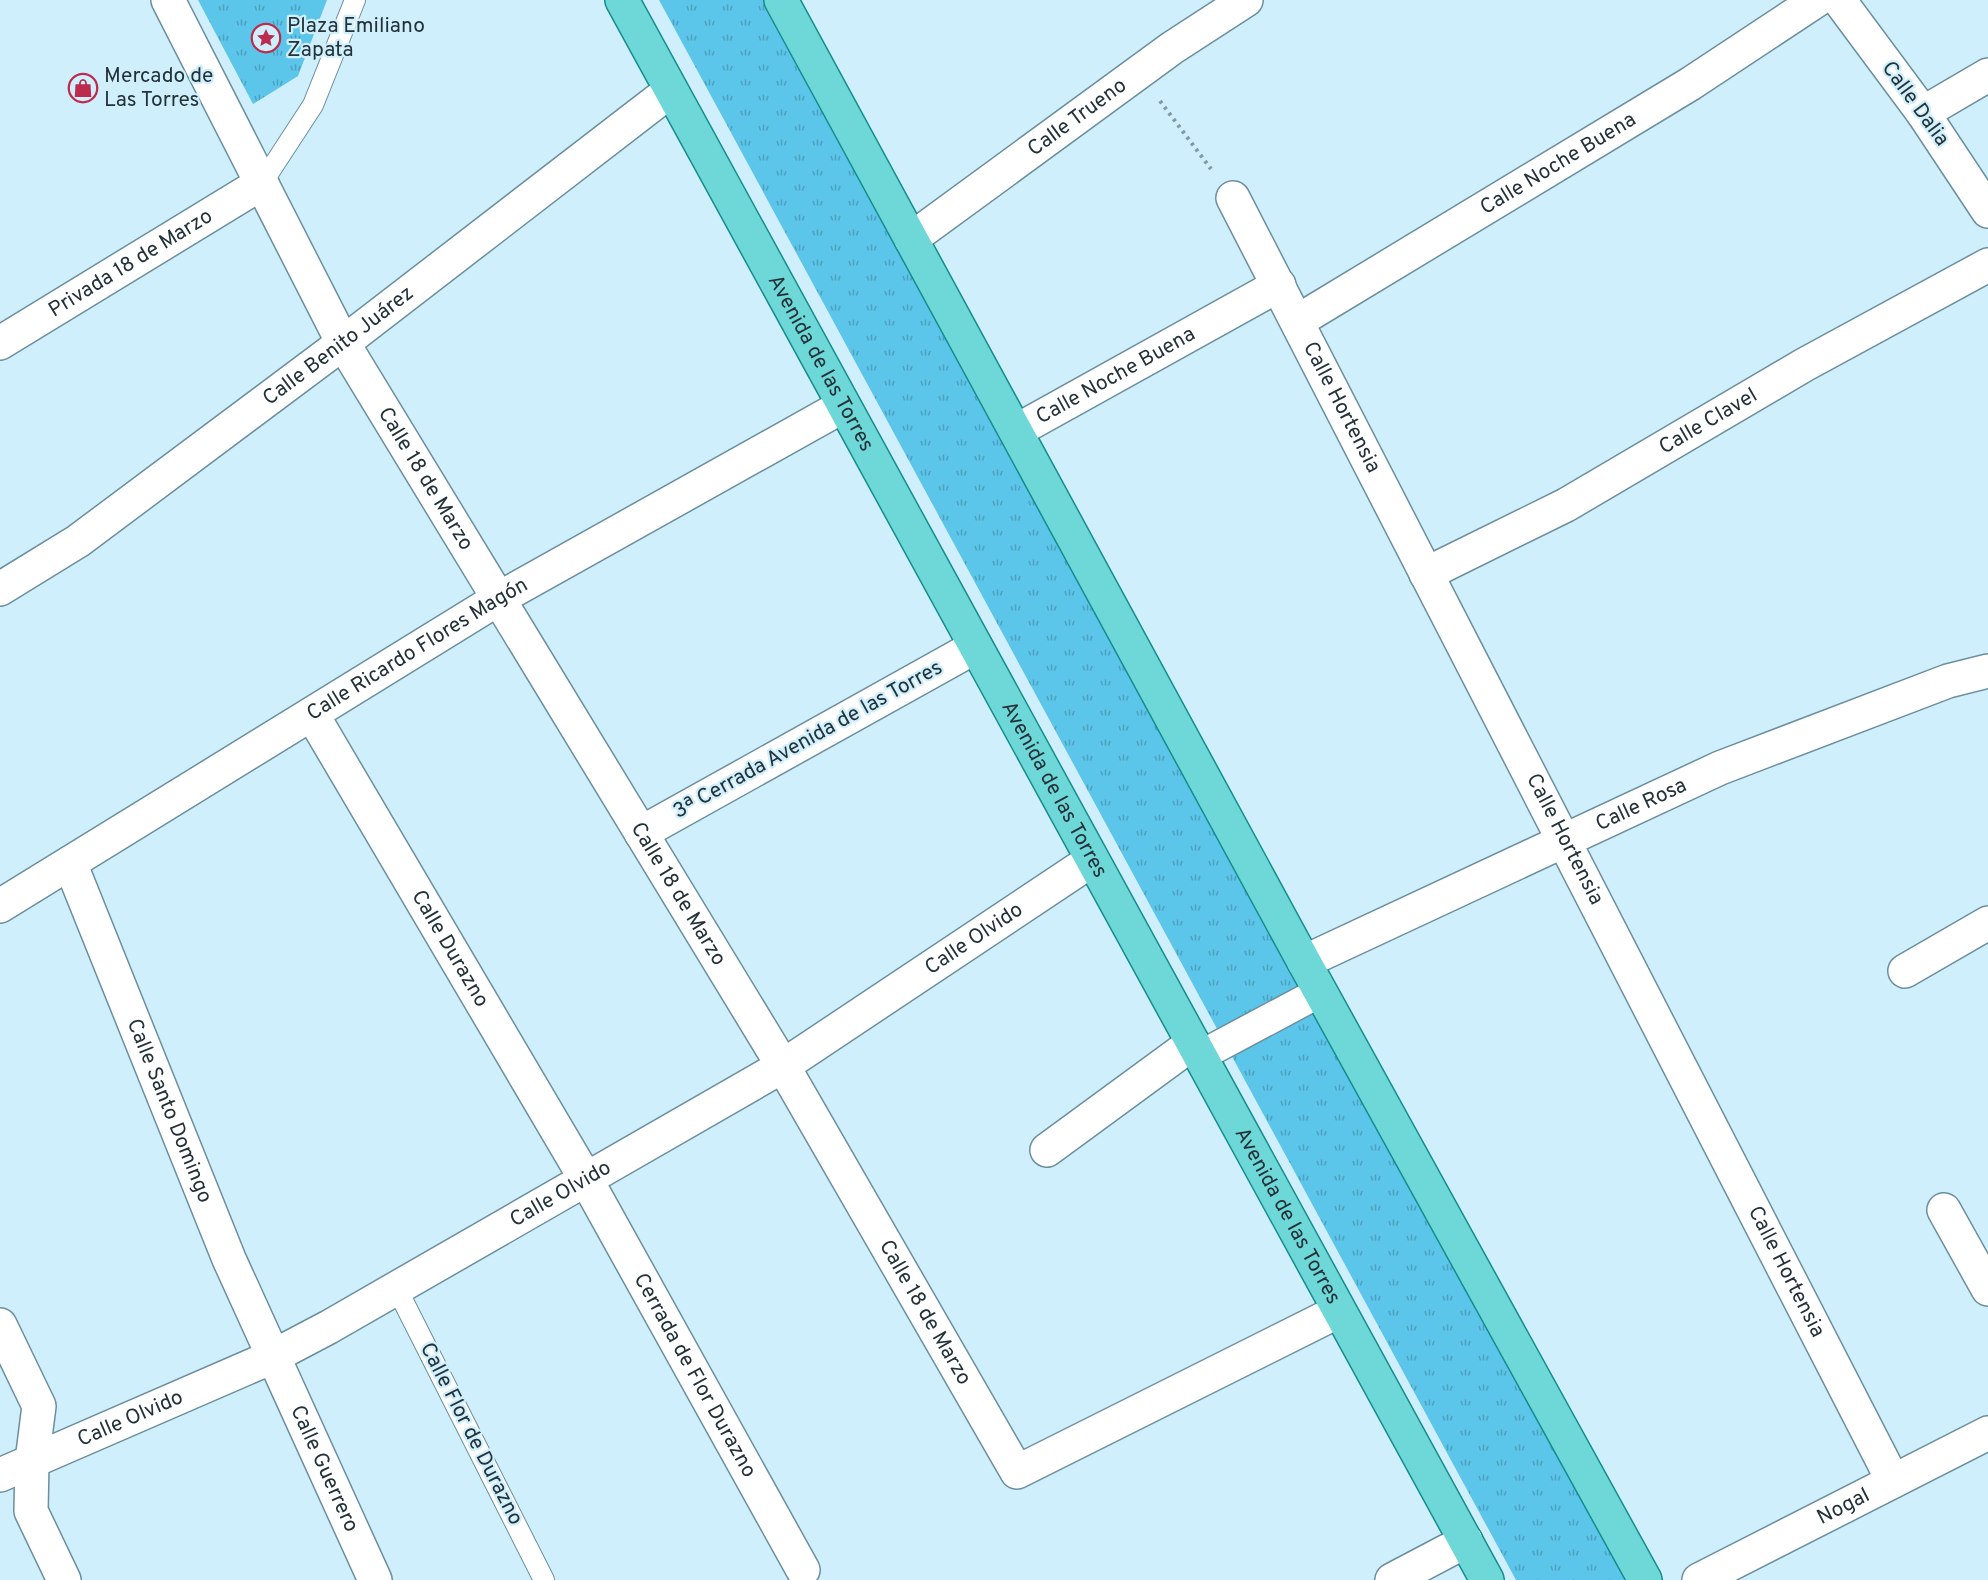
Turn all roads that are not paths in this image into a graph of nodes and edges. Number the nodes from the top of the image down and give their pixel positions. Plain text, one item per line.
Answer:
1 (168, 0) edge
2 (355, 0) edge
3 (622, 0) edge
4 (781, 0) edge
5 (1246, 0) edge
6 (1817, 0) edge
7 (1839, 0) edge
8 (1988, 75) edge
9 (670, 91) junction
10 (1923, 113) junction
11 (262, 183) junction
12 (1233, 198) road end
13 (1988, 211) edge
14 (911, 239) junction
15 (1988, 265) edge
16 (1279, 285) junction
17 (1298, 321) junction
18 (0, 343) edge
19 (343, 343) junction
20 (843, 406) junction
21 (1016, 431) junction
22 (1426, 574) junction
23 (0, 589) edge
24 (498, 599) junction
25 (975, 647) junction
26 (1988, 671) edge
27 (313, 716) junction
28 (641, 833) junction
29 (1567, 839) junction
30 (1092, 860) junction
31 (70, 863) junction
32 (0, 906) edge
33 (1988, 923) edge
34 (1304, 962) junction
35 (1905, 971) dead end
36 (1320, 992) junction
37 (1196, 1050) junction
38 (783, 1066) junction
39 (1047, 1150) dead end
40 (587, 1181) junction
41 (1944, 1210) dead end
42 (397, 1289) junction
43 (1988, 1290) edge
44 (1339, 1311) junction
45 (0, 1325) edge
46 (272, 1357) junction
47 (1988, 1433) edge
48 (32, 1461) junction
49 (0, 1475) edge
50 (1893, 1480) junction
51 (1466, 1540) junction
52 (803, 1570) dead end
53 (64, 1580) edge
54 (375, 1580) edge
55 (544, 1580) edge
56 (1392, 1580) edge
57 (1487, 1580) edge
58 (1644, 1580) edge
59 (1699, 1580) edge

1 - 11 street, Calle 18 de Marzo
2 - 11 lane
3 - 9 main road, Avenida de las Torres
4 - 14 main road
5 - 14 street, Calle Trueno
6 - 17 street, Calle Noche Buena
7 - 10 street, Calle Dalia
8 - 10 street
9 - 19 street, Calle Benito Juárez
9 - 20 main road, Avenida de las Torres
10 - 13 street, Calle Dalia
11 - 18 street, Privada 18 de Marzo
11 - 19 street, Calle 18 de Marzo
12 - 16 street, Calle Hortensia
14 - 21 main road
15 - 22 street, Calle Clavel
16 - 17 street, Calle Hortensia
16 - 21 street, Calle Noche Buena
17 - 22 street, Calle Hortensia
19 - 23 street, Calle Benito Juárez
19 - 24 street, Calle 18 de Marzo
20 - 24 street, Calle Ricardo Flores Magón
20 - 25 main road, Avenida de las Torres
21 - 34 main road
22 - 29 street, Calle Hortensia
24 - 27 street, Calle Ricardo Flores Magón
24 - 28 street, Calle 18 de Marzo
25 - 28 street, 3ª Cerrada Avenida de las Torres
25 - 30 main road, Avenida de las Torres
26 - 29 street, Calle Rosa
27 - 31 street, Calle Ricardo Flores Magón
27 - 40 street, Calle Durazno
28 - 38 street, Calle 18 de Marzo
29 - 34 street, Calle Rosa
29 - 50 street, Calle Hortensia
30 - 37 main road, Avenida de las Torres
30 - 38 street, Calle Olvido
31 - 32 street, Calle Ricardo Flores Magón
31 - 46 street, Calle Santo Domingo
33 - 35 street
34 - 36 main road
36 - 37 street
36 - 58 main road
37 - 39 street
37 - 44 main road, Avenida de las Torres
38 - 40 street, Calle Olvido
38 - 44 street, Calle 18 de Marzo
40 - 42 street, Calle Olvido
40 - 52 street, Cerrada de Flor Durazno
41 - 43 street
42 - 46 street, Calle Olvido
42 - 55 lane, Calle Flor de Durazno
44 - 51 main road, Avenida de las Torres
45 - 48 street
46 - 48 street, Calle Olvido
46 - 54 street, Calle Guerrero
47 - 50 street, Nogal
48 - 49 street, Calle Olvido
48 - 53 street
50 - 59 street, Nogal
51 - 56 street
51 - 57 main road, Avenida de las Torres

